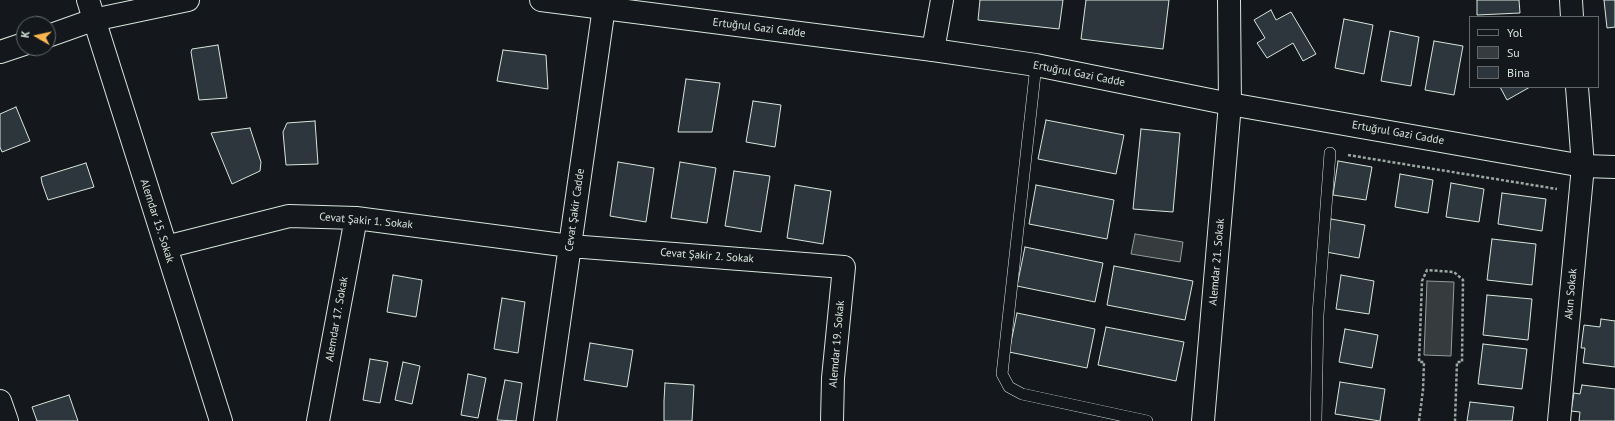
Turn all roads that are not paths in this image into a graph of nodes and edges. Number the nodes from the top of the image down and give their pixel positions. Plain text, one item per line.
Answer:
1 (188, 0) edge
2 (541, 0) edge
3 (942, 0) edge
4 (1230, 0) edge
5 (1571, 0) edge
6 (604, 4) edge
7 (91, 10) edge
8 (1572, 16) edge
9 (56, 31) edge
10 (16, 47) edge
11 (933, 50) junction
12 (0, 52) edge
13 (1036, 66) junction
14 (1577, 88) edge
15 (1230, 104) junction
16 (1330, 152) road end
17 (1583, 166) junction
18 (1615, 167) edge
19 (356, 218) junction
20 (570, 246) junction
21 (166, 247) junction
22 (844, 267) joint
23 (0, 401) edge
24 (7, 421) edge
25 (222, 421) edge
26 (318, 421) edge
27 (545, 421) edge
28 (832, 421) edge
29 (1147, 421) edge
30 (1204, 421) edge
31 (1316, 421) edge
32 (1559, 421) edge

1 - 7 street
2 - 6 street, Ertuğrul Gazi Cadde
3 - 11 street
4 - 15 street, Alemdar 21. Sokak
5 - 8 street
6 - 11 street, Ertuğrul Gazi Cadde
6 - 20 street, Cevat Şakir Cadde
7 - 9 street
7 - 21 street, Alemdar 15. Sokak
10 - 12 street
11 - 13 street, Ertuğrul Gazi Cadde
13 - 15 street, Ertuğrul Gazi Cadde
13 - 29 lane
14 - 17 street, Akın Sokak
15 - 17 street, Ertuğrul Gazi Cadde
15 - 30 street, Alemdar 21. Sokak
16 - 31 lane
17 - 18 street, Ertuğrul Gazi Cadde
17 - 32 street, Akın Sokak
19 - 20 street, Cevat Şakir 1. Sokak
19 - 21 street, Cevat Şakir 1. Sokak
19 - 26 street, Alemdar 17. Sokak
20 - 22 street, Cevat Şakir 2. Sokak
20 - 27 street, Cevat Şakir Cadde
21 - 25 street, Alemdar 15. Sokak
22 - 28 street, Alemdar 19. Sokak
23 - 24 street

